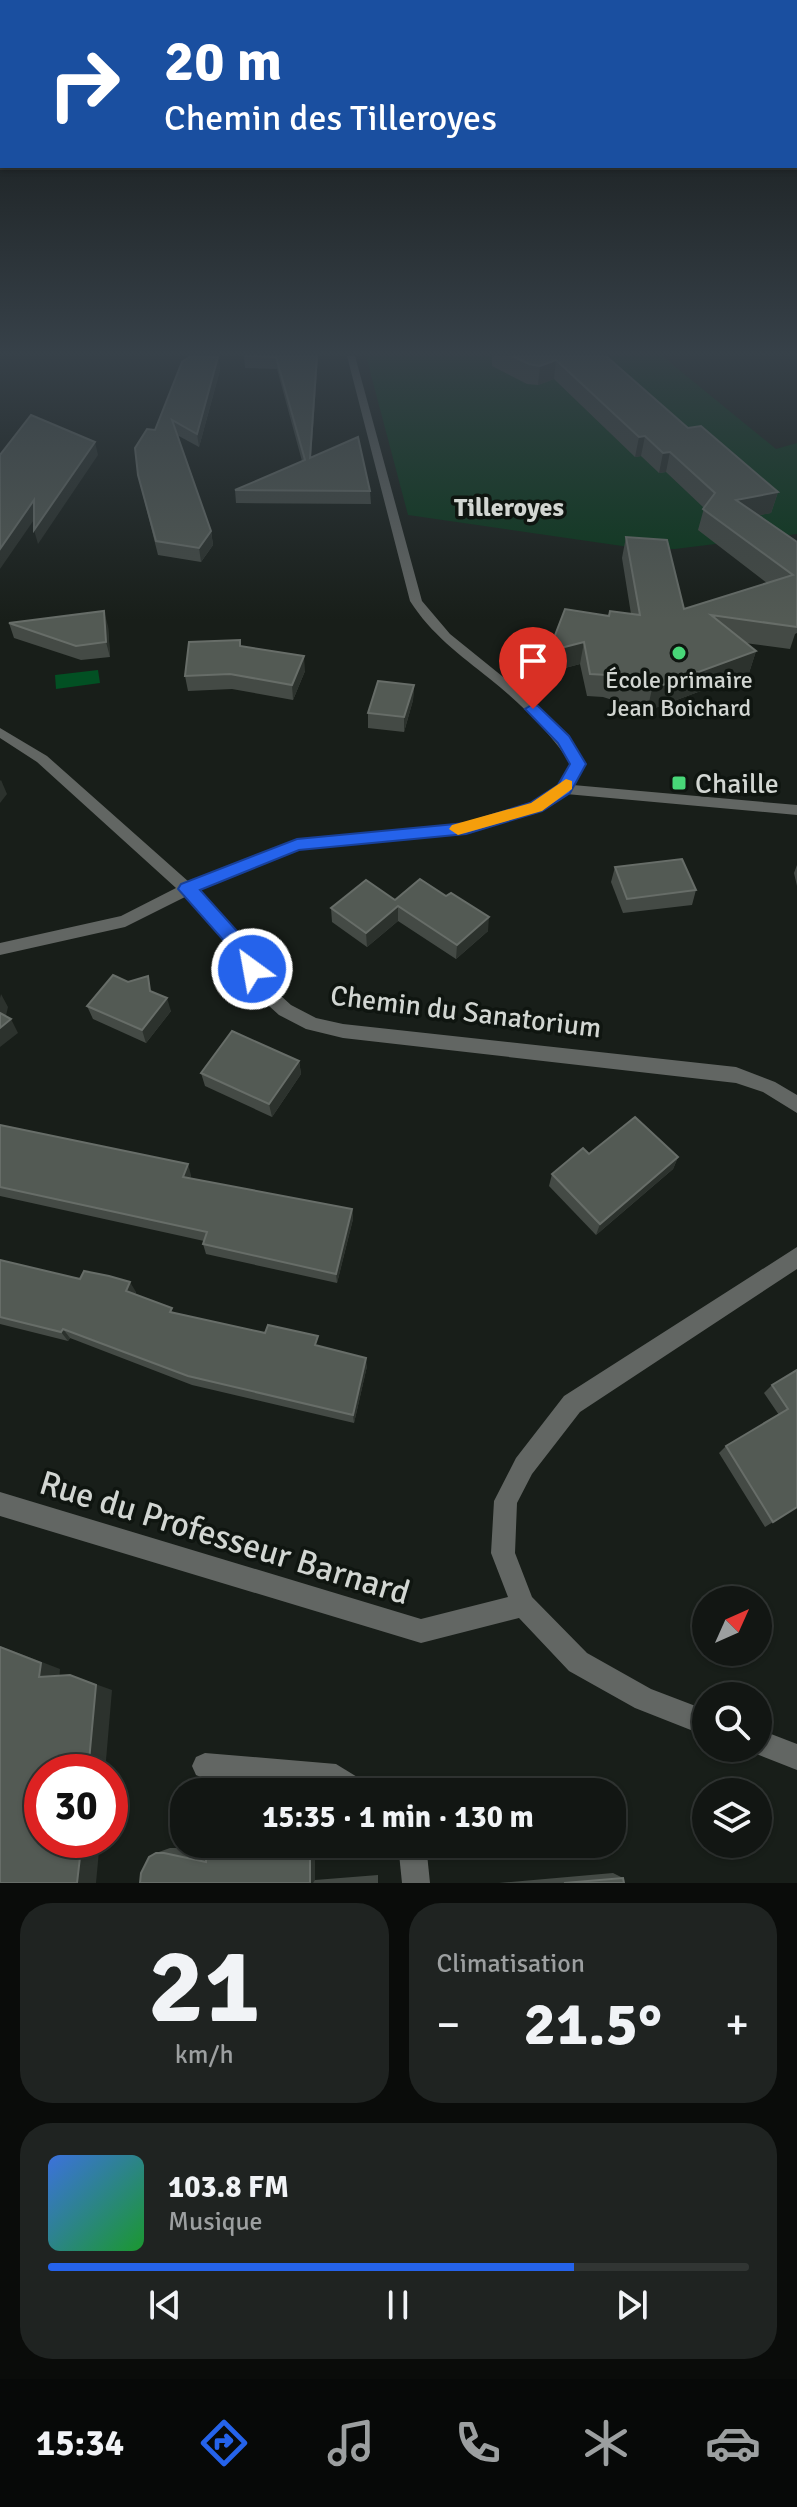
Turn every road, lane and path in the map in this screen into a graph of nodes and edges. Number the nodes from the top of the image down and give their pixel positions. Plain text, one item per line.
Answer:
1 (374, 444) edge
2 (0, 732) edge
3 (564, 789) junction
4 (797, 810) edge
5 (187, 889) junction
6 (0, 949) edge
7 (797, 1105) edge
8 (797, 1257) edge
9 (0, 1504) edge
10 (523, 1605) junction
11 (692, 1718) edge
12 (772, 1747) edge
13 (797, 1757) edge
14 (205, 1766) dead end
15 (337, 1778) edge
16 (413, 1858) edge
17 (416, 1883) edge

1 - 3 street
2 - 5 street, Chemin du Sanatorium
3 - 4 street
3 - 5 street
5 - 6 street
5 - 7 street, Chemin du Sanatorium
8 - 10 street
9 - 10 street, Rue du Professeur Barnard
10 - 11 street
12 - 13 street
14 - 15 street
16 - 17 street

